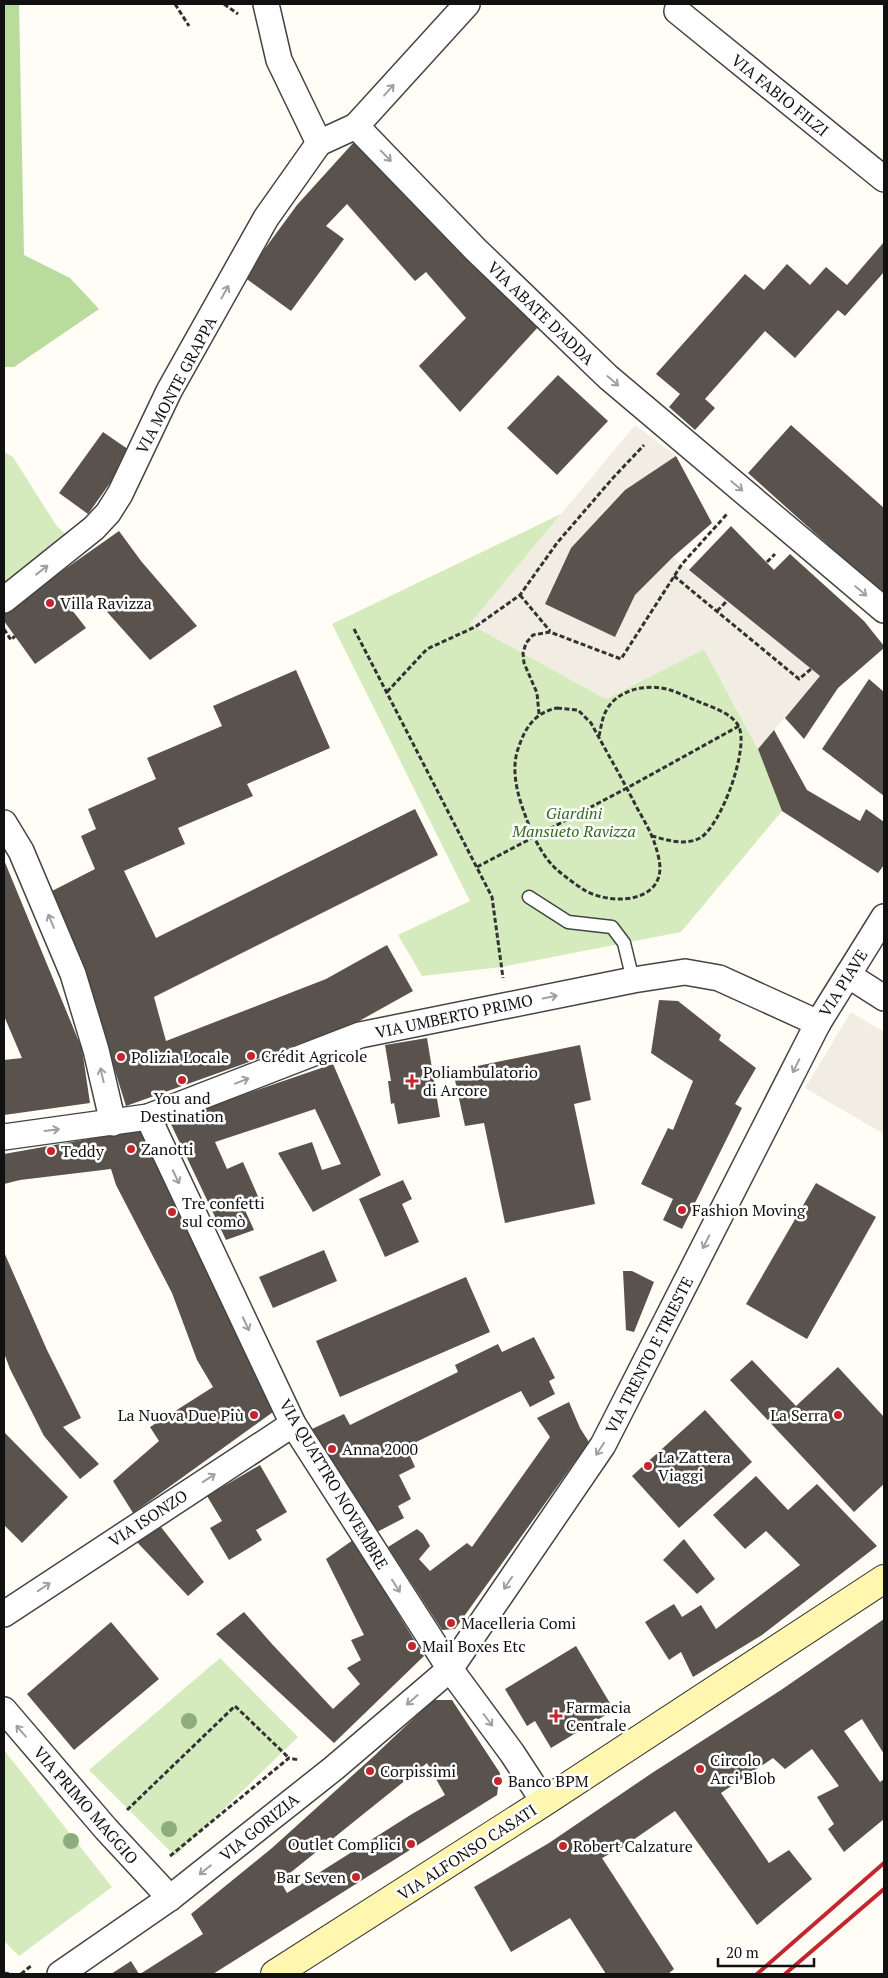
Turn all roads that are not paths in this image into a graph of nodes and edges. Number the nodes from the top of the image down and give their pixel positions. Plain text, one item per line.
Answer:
1 (266, 4) edge
2 (467, 4) edge
3 (677, 11) dead end
4 (356, 126) junction
5 (319, 143) junction
6 (884, 179) edge
7 (4, 600) edge
8 (884, 610) edge
9 (4, 823) edge
10 (529, 897) dead end
11 (884, 917) edge
12 (848, 975) junction
13 (633, 980) junction
14 (884, 998) edge
15 (818, 1023) junction
16 (148, 1117) junction
17 (112, 1123) junction
18 (4, 1137) edge
19 (293, 1424) junction
20 (884, 1579) edge
21 (4, 1614) edge
22 (450, 1669) junction
23 (4, 1710) edge
24 (544, 1802) junction
25 (170, 1898) junction
26 (60, 1974) edge
27 (275, 1974) edge

1 - 5 street
4 -> 2 street
3 - 6 street, VIA FABIO FILZI
4 - 5 street
4 -> 8 street, VIA ABATE D'ADDA
7 -> 5 street, VIA MONTE GRAPPA
17 -> 9 street
10 - 13 lane
11 - 12 street, VIA PIAVE
12 - 14 street
12 - 15 street, VIA PIAVE
13 - 15 street, VIA UMBERTO PRIMO
16 -> 13 street, VIA UMBERTO PRIMO
15 -> 22 street, VIA TRENTO E TRIESTE
16 - 17 street, VIA UMBERTO PRIMO
16 -> 19 street, VIA QUATTRO NOVEMBRE
18 -> 17 street, VIA UMBERTO PRIMO
21 -> 19 street, VIA ISONZO
19 -> 22 street, VIA QUATTRO NOVEMBRE
20 - 24 main road, VIA ALFONSO CASATI
22 -> 24 street, VIA QUATTRO NOVEMBRE
22 -> 25 street, VIA GORIZIA
25 -> 23 street, VIA PRIMO MAGGIO
24 - 27 main road, VIA ALFONSO CASATI
25 - 26 street, VIA GORIZIA

